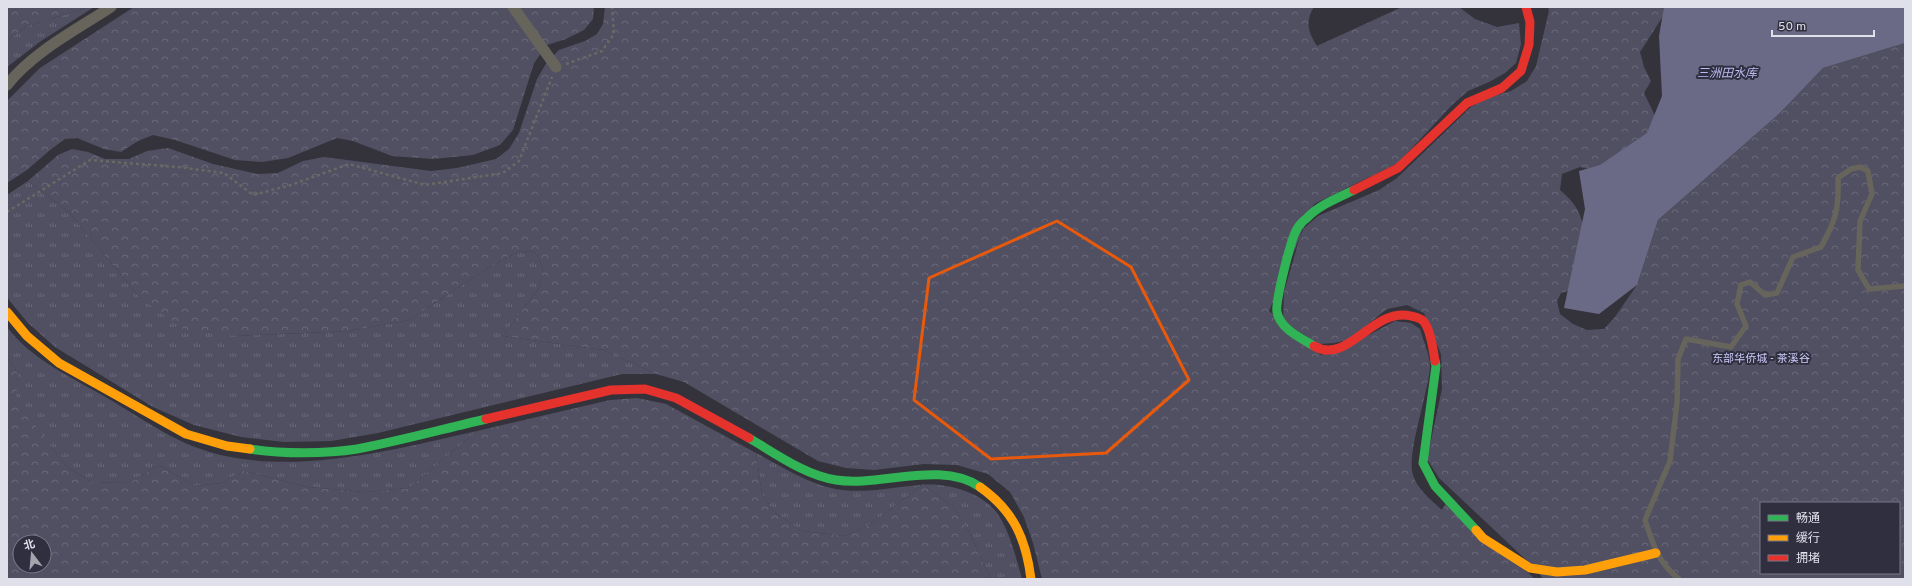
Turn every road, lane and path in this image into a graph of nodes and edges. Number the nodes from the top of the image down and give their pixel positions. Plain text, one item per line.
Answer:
1 (111, 7) edge
2 (513, 7) edge
3 (612, 7) edge
4 (1526, 7) edge
5 (556, 67) junction
6 (7, 85) edge
7 (7, 212) edge
8 (1905, 286) edge
9 (7, 312) edge
10 (1656, 553) junction
11 (1031, 579) edge
12 (1679, 579) edge

1 - 6 street
2 - 5 street
3 - 5 path
4 - 10 street
5 - 7 path
8 - 10 lane
9 - 11 street
10 - 12 lane

